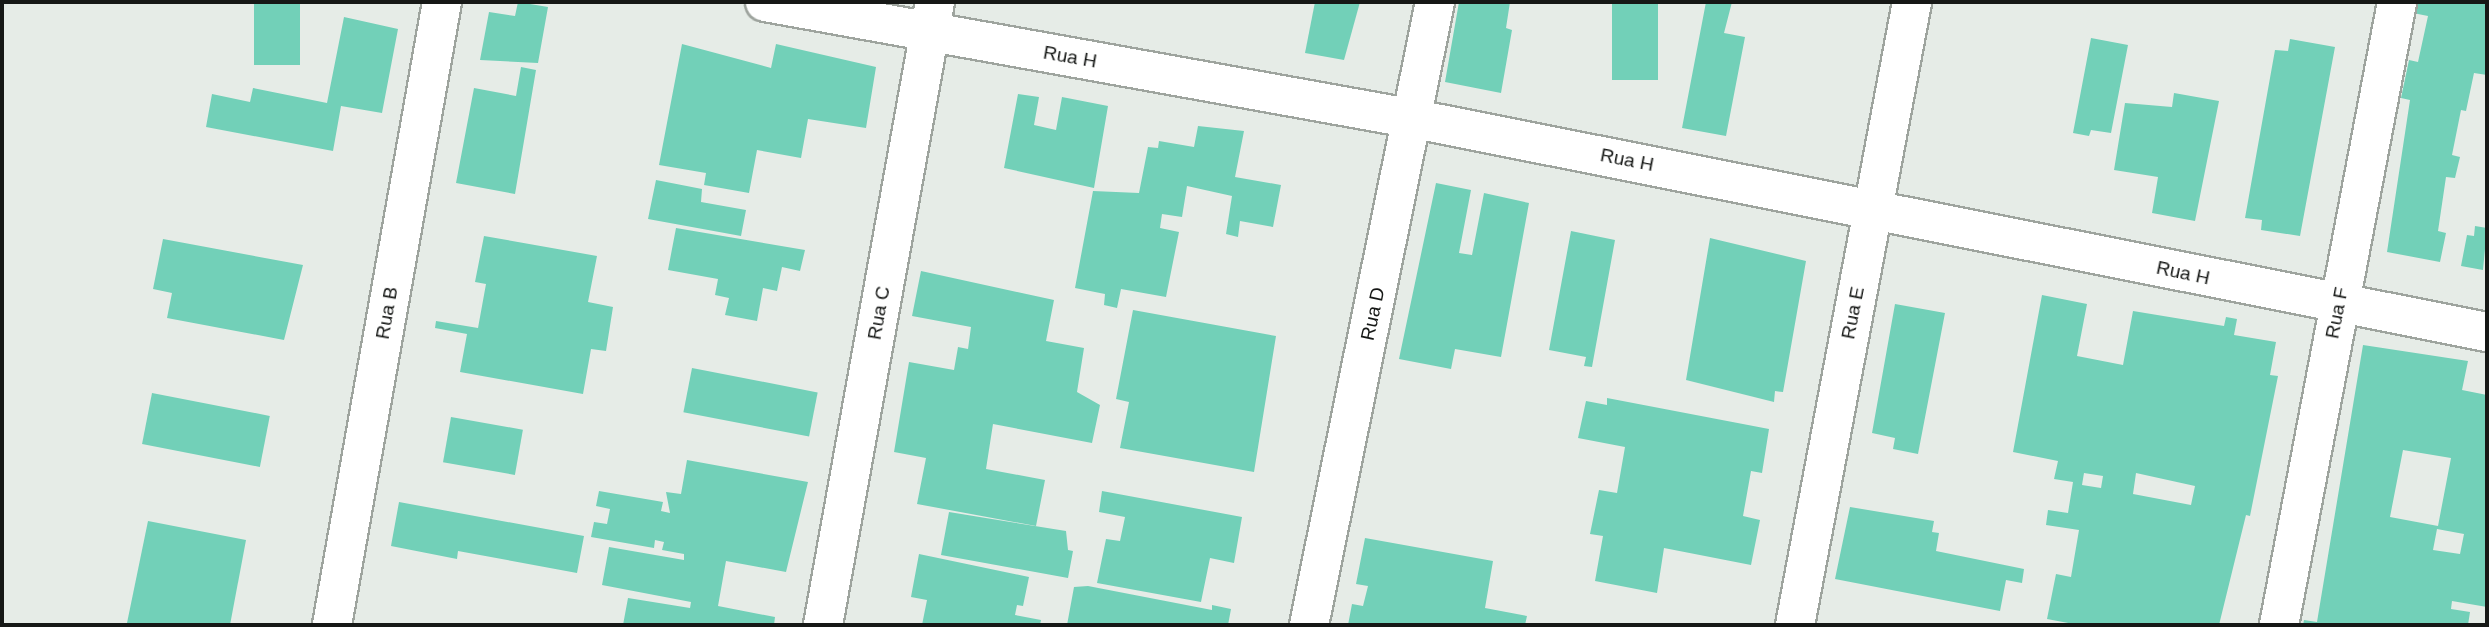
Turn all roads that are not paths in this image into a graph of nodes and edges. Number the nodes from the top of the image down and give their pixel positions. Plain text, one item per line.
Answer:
1 (442, 2) edge
2 (765, 2) edge
3 (1435, 2) edge
4 (1912, 2) edge
5 (2397, 2) edge
6 (932, 16) edge
7 (1414, 119) junction
8 (1873, 207) junction
9 (2339, 306) junction
10 (2487, 332) edge
11 (332, 625) edge
12 (823, 625) edge
13 (1309, 625) edge
14 (1795, 625) edge
15 (2280, 625) edge

1 - 11 street, Rua B
2 - 6 street, Rua H
3 - 7 street, Rua D
4 - 8 street, Rua E
5 - 9 street, Rua F
6 - 7 street, Rua H
6 - 12 street, Rua C
7 - 8 street, Rua H
7 - 13 street, Rua D
8 - 9 street, Rua H
8 - 14 street, Rua E
9 - 10 street, Rua H
9 - 15 street, Rua F

